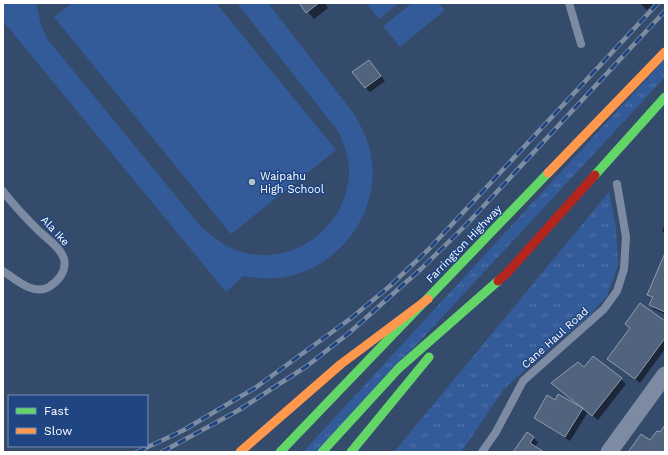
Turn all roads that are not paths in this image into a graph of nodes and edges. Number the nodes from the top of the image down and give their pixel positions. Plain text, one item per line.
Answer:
1 (569, 3) edge
2 (580, 44) dead end
3 (665, 52) edge
4 (665, 97) edge
5 (617, 184) dead end
6 (3, 191) edge
7 (3, 271) edge
8 (507, 273) junction
9 (428, 299) junction
10 (445, 339) dead end
11 (435, 350) dead end
12 (665, 375) edge
13 (240, 452) edge
14 (280, 452) edge
15 (322, 452) edge
16 (351, 452) edge
17 (482, 452) edge
18 (609, 452) edge

1 - 2 lane
3 - 9 main road, Farrington Highway
4 - 8 main road
5 - 17 lane, Cane Haul Road
6 - 7 lane, Ala Ike
8 - 10 main road
8 - 15 main road
9 - 13 main road
9 - 14 main road, Farrington Highway
11 - 16 main road
12 - 18 street

